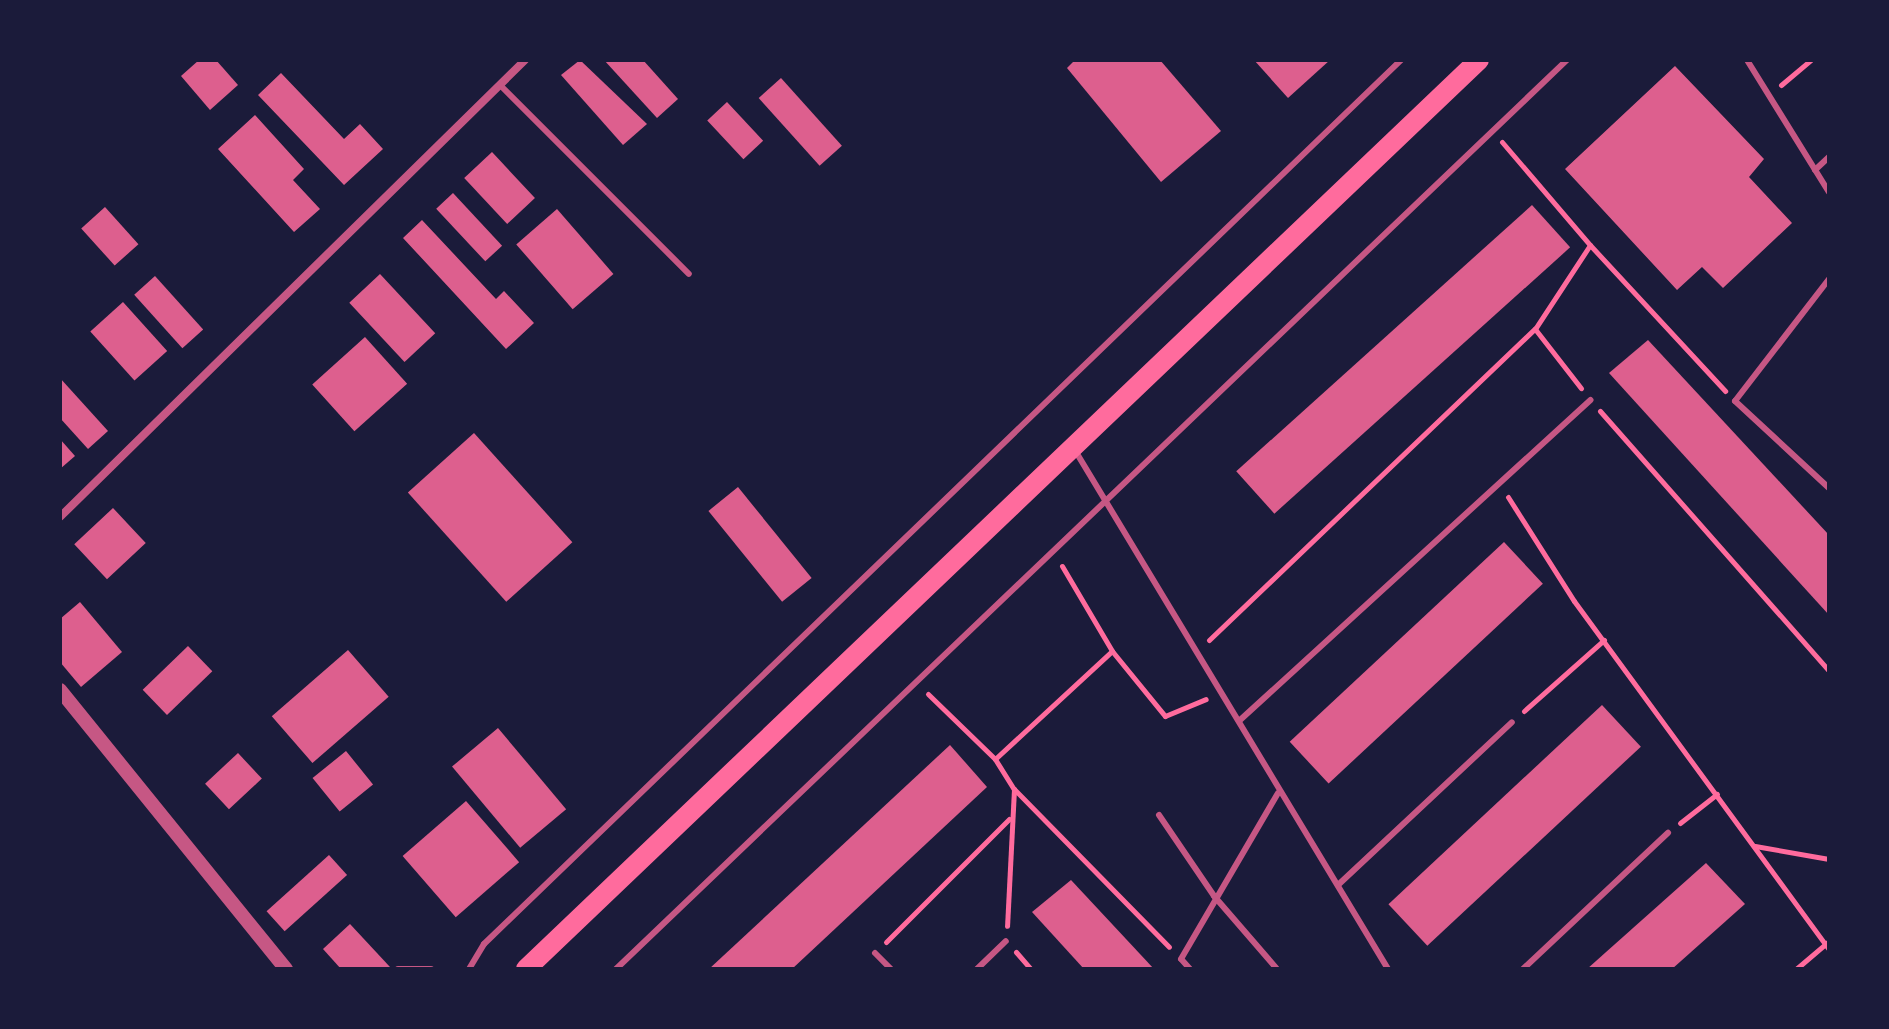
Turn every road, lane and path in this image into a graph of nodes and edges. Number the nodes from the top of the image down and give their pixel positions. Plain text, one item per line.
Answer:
1 (525, 60) edge
2 (1401, 60) edge
3 (1479, 60) edge
4 (1567, 60) edge
5 (1747, 60) edge
6 (1811, 60) edge
7 (500, 85) junction
8 (1769, 95) junction
9 (1491, 130) junction
10 (1829, 157) edge
11 (1815, 170) junction
12 (1829, 192) edge
13 (1590, 245) junction
14 (689, 274) dead end
15 (1829, 279) edge
16 (1535, 329) junction
17 (1591, 400) junction
18 (1735, 401) junction
19 (1074, 449) junction
20 (1498, 482) junction
21 (1829, 488) edge
22 (1108, 504) junction
23 (60, 517) edge
24 (1055, 553) junction
25 (1604, 640) junction
26 (1112, 651) junction
27 (1197, 652) junction
28 (1829, 671) edge
29 (914, 681) junction
30 (60, 690) edge
31 (1222, 693) junction
32 (1239, 721) junction
33 (1512, 722) joint
34 (995, 759) junction
35 (1014, 789) junction
36 (1278, 793) junction
37 (1717, 794) junction
38 (1159, 815) dead end
39 (1010, 818) junction
40 (1668, 833) joint
41 (1754, 845) junction
42 (1829, 859) edge
43 (1338, 885) junction
44 (1214, 896) junction
45 (1006, 941) junction
46 (1828, 945) edge
47 (875, 953) joint
48 (1181, 959) junction
49 (286, 969) edge
50 (398, 969) edge
51 (431, 969) edge
52 (469, 969) edge
53 (526, 969) edge
54 (616, 969) edge
55 (891, 969) edge
56 (977, 969) edge
57 (1031, 969) edge
58 (1190, 969) edge
59 (1277, 969) edge
60 (1388, 969) edge
61 (1523, 969) edge
62 (1796, 969) edge

1 - 7 street
2 - 52 lane
3 - 19 main road
4 - 9 lane
5 - 8 lane
6 - 8 path
7 - 14 lane
7 - 23 street
8 - 11 lane
9 - 13 path
9 - 22 lane
10 - 11 lane
11 - 12 lane
13 - 16 path
13 - 18 path
15 - 18 lane
16 - 17 path
16 - 27 path
17 - 20 lane
17 - 28 path
18 - 21 lane
19 - 22 lane
19 - 53 main road
20 - 25 path
20 - 32 lane
22 - 24 lane
22 - 27 lane
24 - 26 path
24 - 29 lane
25 - 33 path
25 - 37 path
26 - 31 path
26 - 34 path
27 - 31 lane
29 - 34 path
29 - 54 lane
30 - 49 street
31 - 32 lane
32 - 36 lane
33 - 43 lane
34 - 35 path
35 - 39 path
35 - 48 path
36 - 43 lane
36 - 44 lane
37 - 40 path
37 - 41 path
38 - 44 lane
39 - 45 path
39 - 47 path
40 - 61 lane
41 - 42 path
41 - 46 path
43 - 60 lane
44 - 48 lane
44 - 59 lane
45 - 56 lane
45 - 57 path
46 - 62 path
47 - 55 lane
48 - 58 lane
50 - 51 lane

